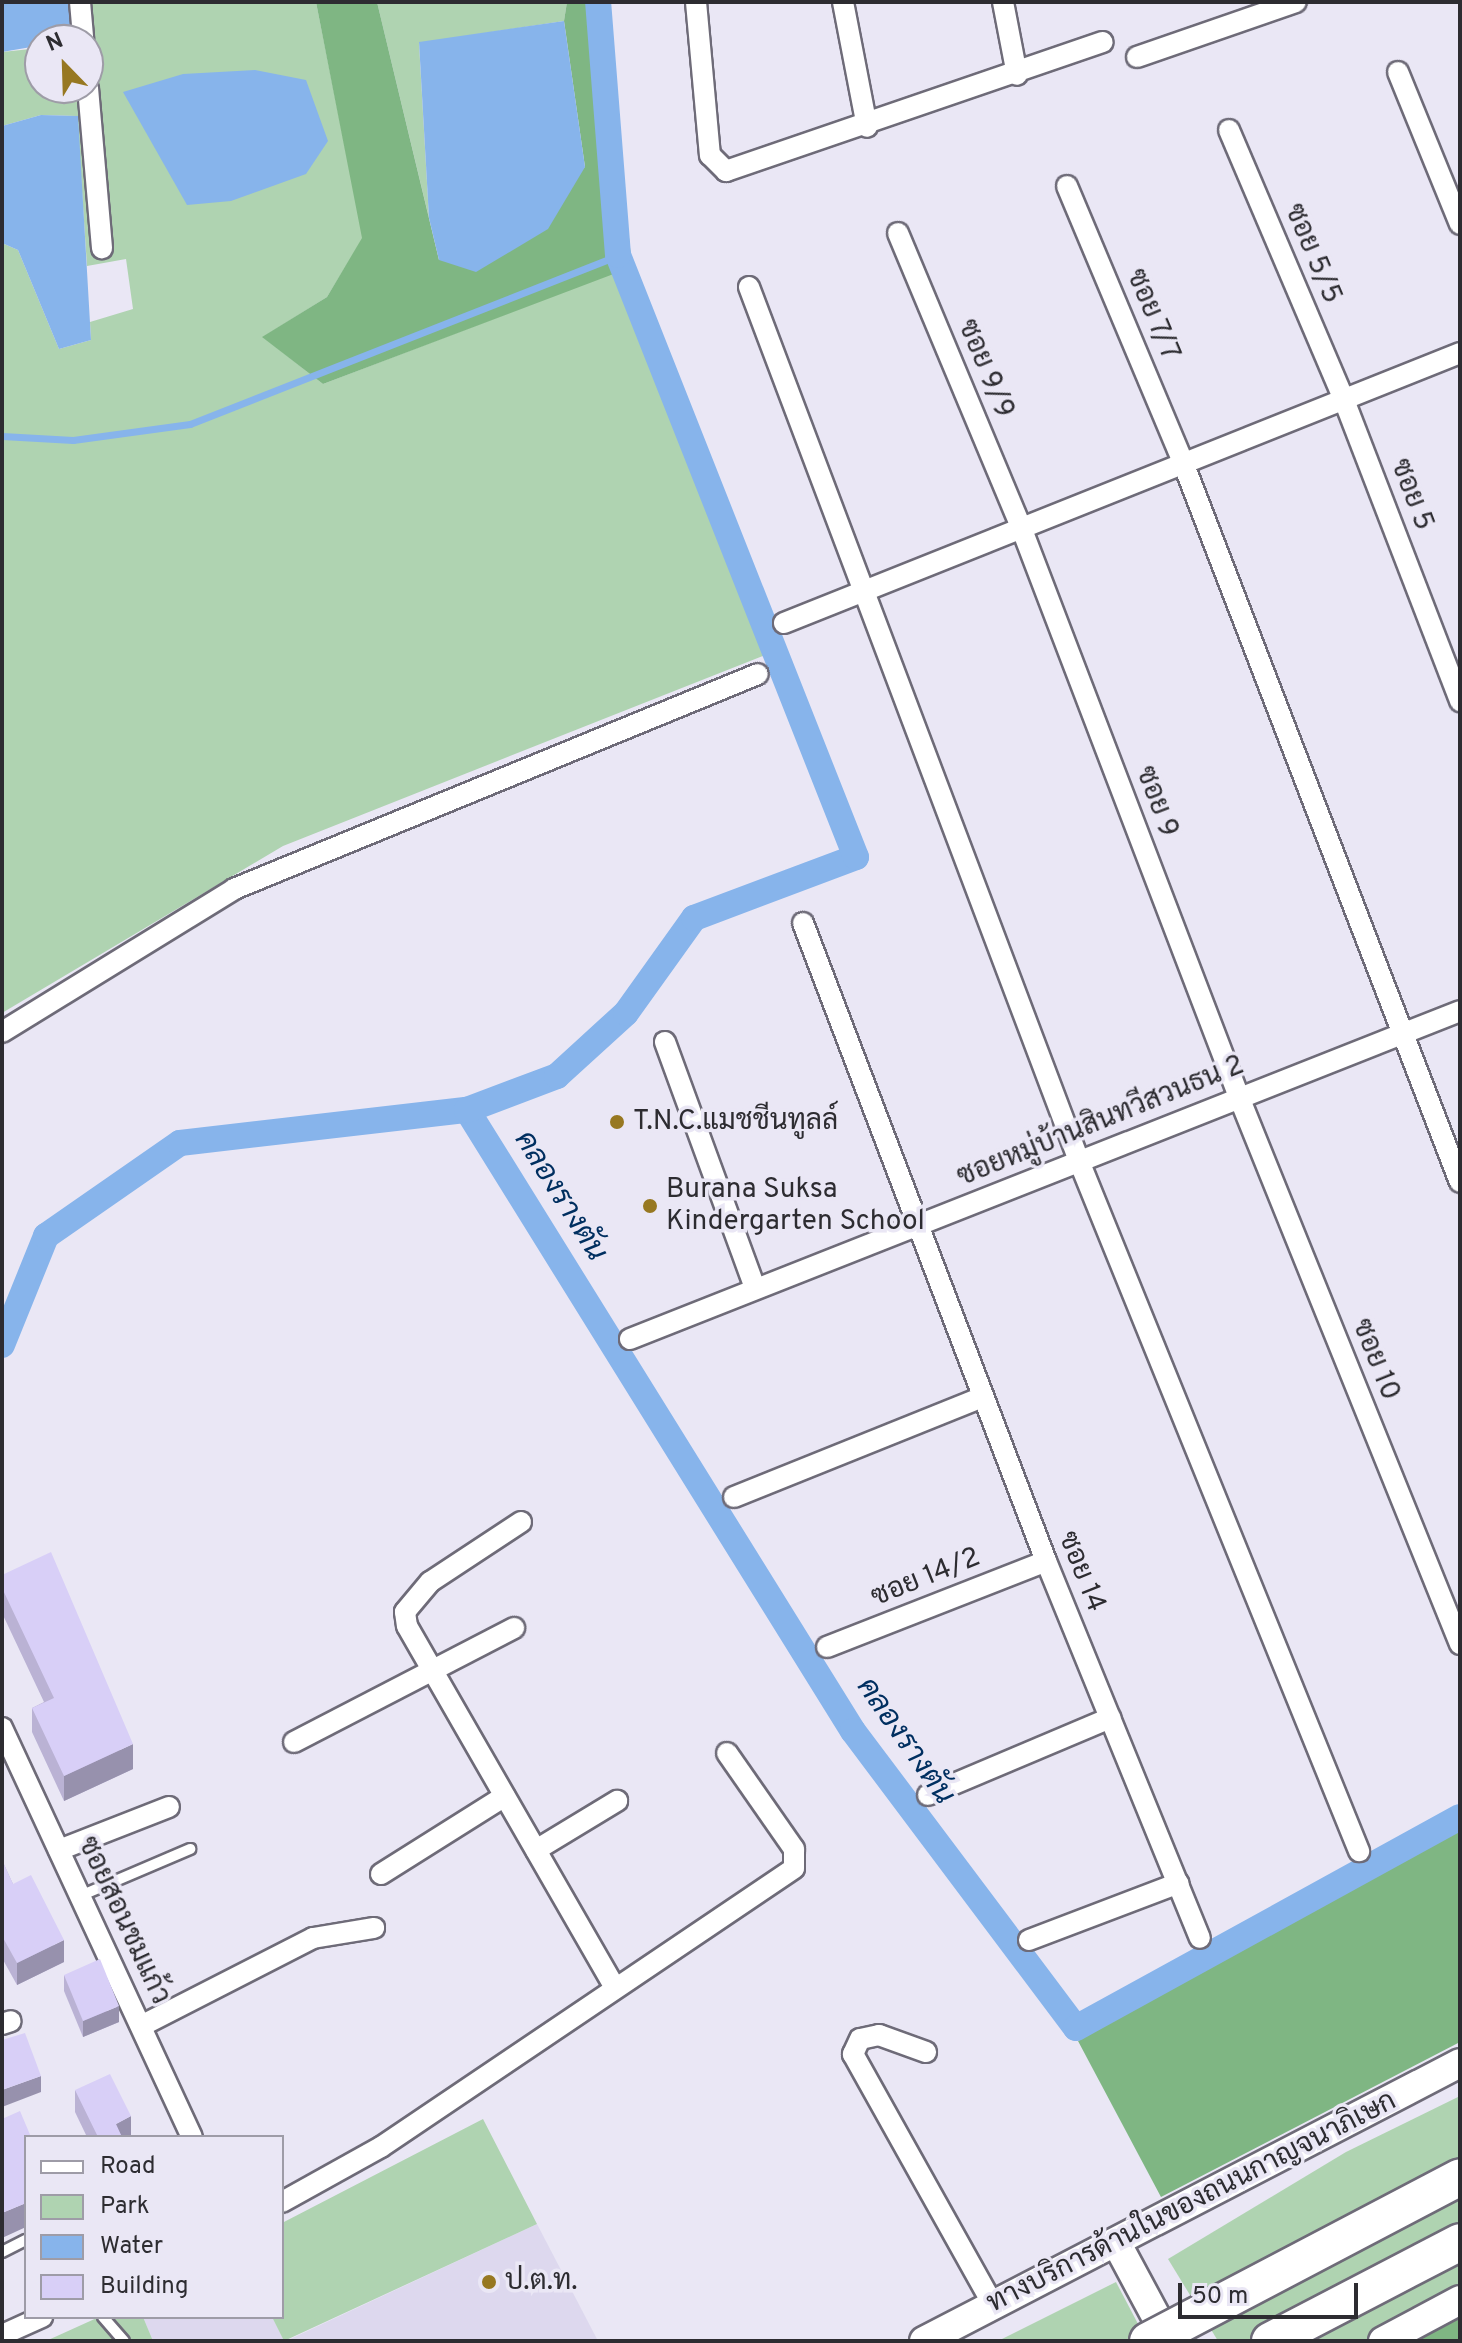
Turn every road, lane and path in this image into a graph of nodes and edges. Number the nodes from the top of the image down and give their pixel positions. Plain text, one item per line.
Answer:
1 (80, 2) edge
2 (696, 2) edge
3 (843, 2) edge
4 (1003, 2) edge
5 (1296, 2) edge
6 (82, 24) edge
7 (1103, 42) dead end
8 (1137, 57) dead end
9 (1398, 72) dead end
10 (1017, 75) junction
11 (89, 104) edge
12 (867, 127) junction
13 (1229, 130) dead end
14 (1067, 186) dead end
15 (1460, 224) edge
16 (898, 233) dead end
17 (102, 248) dead end
18 (749, 287) dead end
19 (1460, 353) edge
20 (1344, 400) junction
21 (1184, 465) junction
22 (1021, 527) junction
23 (861, 592) junction
24 (784, 623) dead end
25 (758, 674) dead end
26 (1460, 701) edge
27 (803, 923) dead end
28 (1460, 1011) edge
29 (2, 1032) edge
30 (1401, 1034) junction
31 (665, 1042) dead end
32 (1239, 1097) junction
33 (1079, 1161) junction
34 (1460, 1182) edge
35 (915, 1225) junction
36 (755, 1288) junction
37 (630, 1339) dead end
38 (983, 1397) junction
39 (734, 1497) dead end
40 (521, 1522) dead end
41 (1046, 1561) junction
42 (514, 1628) dead end
43 (1460, 1644) edge
44 (827, 1647) dead end
45 (429, 1667) junction
46 (1110, 1718) junction
47 (2, 1728) edge
48 (294, 1742) dead end
49 (727, 1753) dead end
50 (928, 1795) dead end
51 (505, 1796) junction
52 (617, 1801) dead end
53 (169, 1807) dead end
54 (190, 1849) dead end
55 (59, 1850) junction
56 (536, 1850) junction
57 (1359, 1851) dead end
58 (381, 1874) dead end
59 (1179, 1883) junction
60 (80, 1896) junction
61 (374, 1928) dead end
62 (1200, 1938) dead end
63 (1029, 1940) dead end
64 (615, 1987) junction
65 (141, 2026) junction
66 (926, 2052) dead end
67 (1460, 2063) edge
68 (191, 2135) edge
69 (1460, 2177) edge
70 (284, 2201) edge
71 (24, 2241) edge
72 (1116, 2242) junction
73 (1460, 2242) edge
74 (2, 2252) edge
75 (1460, 2300) edge
76 (994, 2306) junction
77 (36, 2319) edge
78 (105, 2319) edge
79 (3, 2331) edge
80 (124, 2341) edge
81 (924, 2341) edge
82 (1148, 2341) edge
83 (1169, 2341) edge
84 (1270, 2341) edge
85 (1383, 2341) edge

1 - 6 street
2 - 12 street
3 - 12 street
4 - 10 street
5 - 8 street
7 - 10 street
9 - 15 street
10 - 12 street
11 - 17 street
13 - 20 street, ซอย 5/5
14 - 21 street, ซอย 7/7
16 - 22 street, ซอย 9/9
18 - 23 street
19 - 20 street
20 - 21 street
20 - 26 street, ซอย 5
21 - 22 street
21 - 30 street, ซอย 7/7
22 - 23 street
22 - 32 street, ซอย 9
23 - 24 street
23 - 33 street
25 - 29 street
27 - 35 street, ซอย 14
28 - 30 street, ซอยหมู่บ้านสินทวีสวนธน 2
30 - 32 street, ซอยหมู่บ้านสินทวีสวนธน 2
30 - 34 street, ซอย 7/7
31 - 36 street
32 - 33 street, ซอยหมู่บ้านสินทวีสวนธน 2
32 - 43 street, ซอย 10
33 - 35 street, ซอยหมู่บ้านสินทวีสวนธน 2
33 - 57 street
35 - 36 street, ซอยหมู่บ้านสินทวีสวนธน 2
35 - 38 street, ซอย 14
36 - 37 street, ซอยหมู่บ้านสินทวีสวนธน 2
38 - 39 street
38 - 41 street, ซอย 14
40 - 45 street
41 - 44 street, ซอย 14/2
41 - 46 street, ซอย 14
42 - 45 street
45 - 48 street
45 - 51 street
46 - 50 street
46 - 59 street, ซอย 14
47 - 55 street, ซอยสอนชมแก้ว
49 - 64 street
51 - 56 street
51 - 58 street
52 - 56 street
53 - 55 street
54 - 60 lane
55 - 60 street, ซอยสอนชมแก้ว
56 - 64 street
59 - 62 street, ซอย 14
59 - 63 street
60 - 65 street, ซอยสอนชมแก้ว
61 - 65 street
64 - 70 street
65 - 68 street, ซอยสอนชมแก้ว
66 - 76 street
67 - 72 main road, ทางบริการด้านในของถนนกาญจนาภิเษก
69 - 82 highway, bridge
71 - 74 lane
72 - 76 main road, ทางบริการด้านในของถนนกาญจนาภิเษก
72 - 83 main road
73 - 84 highway
75 - 85 main road
76 - 81 main road, ทางบริการด้านในของถนนกาญจนาภิเษก
77 - 79 street
78 - 80 lane

